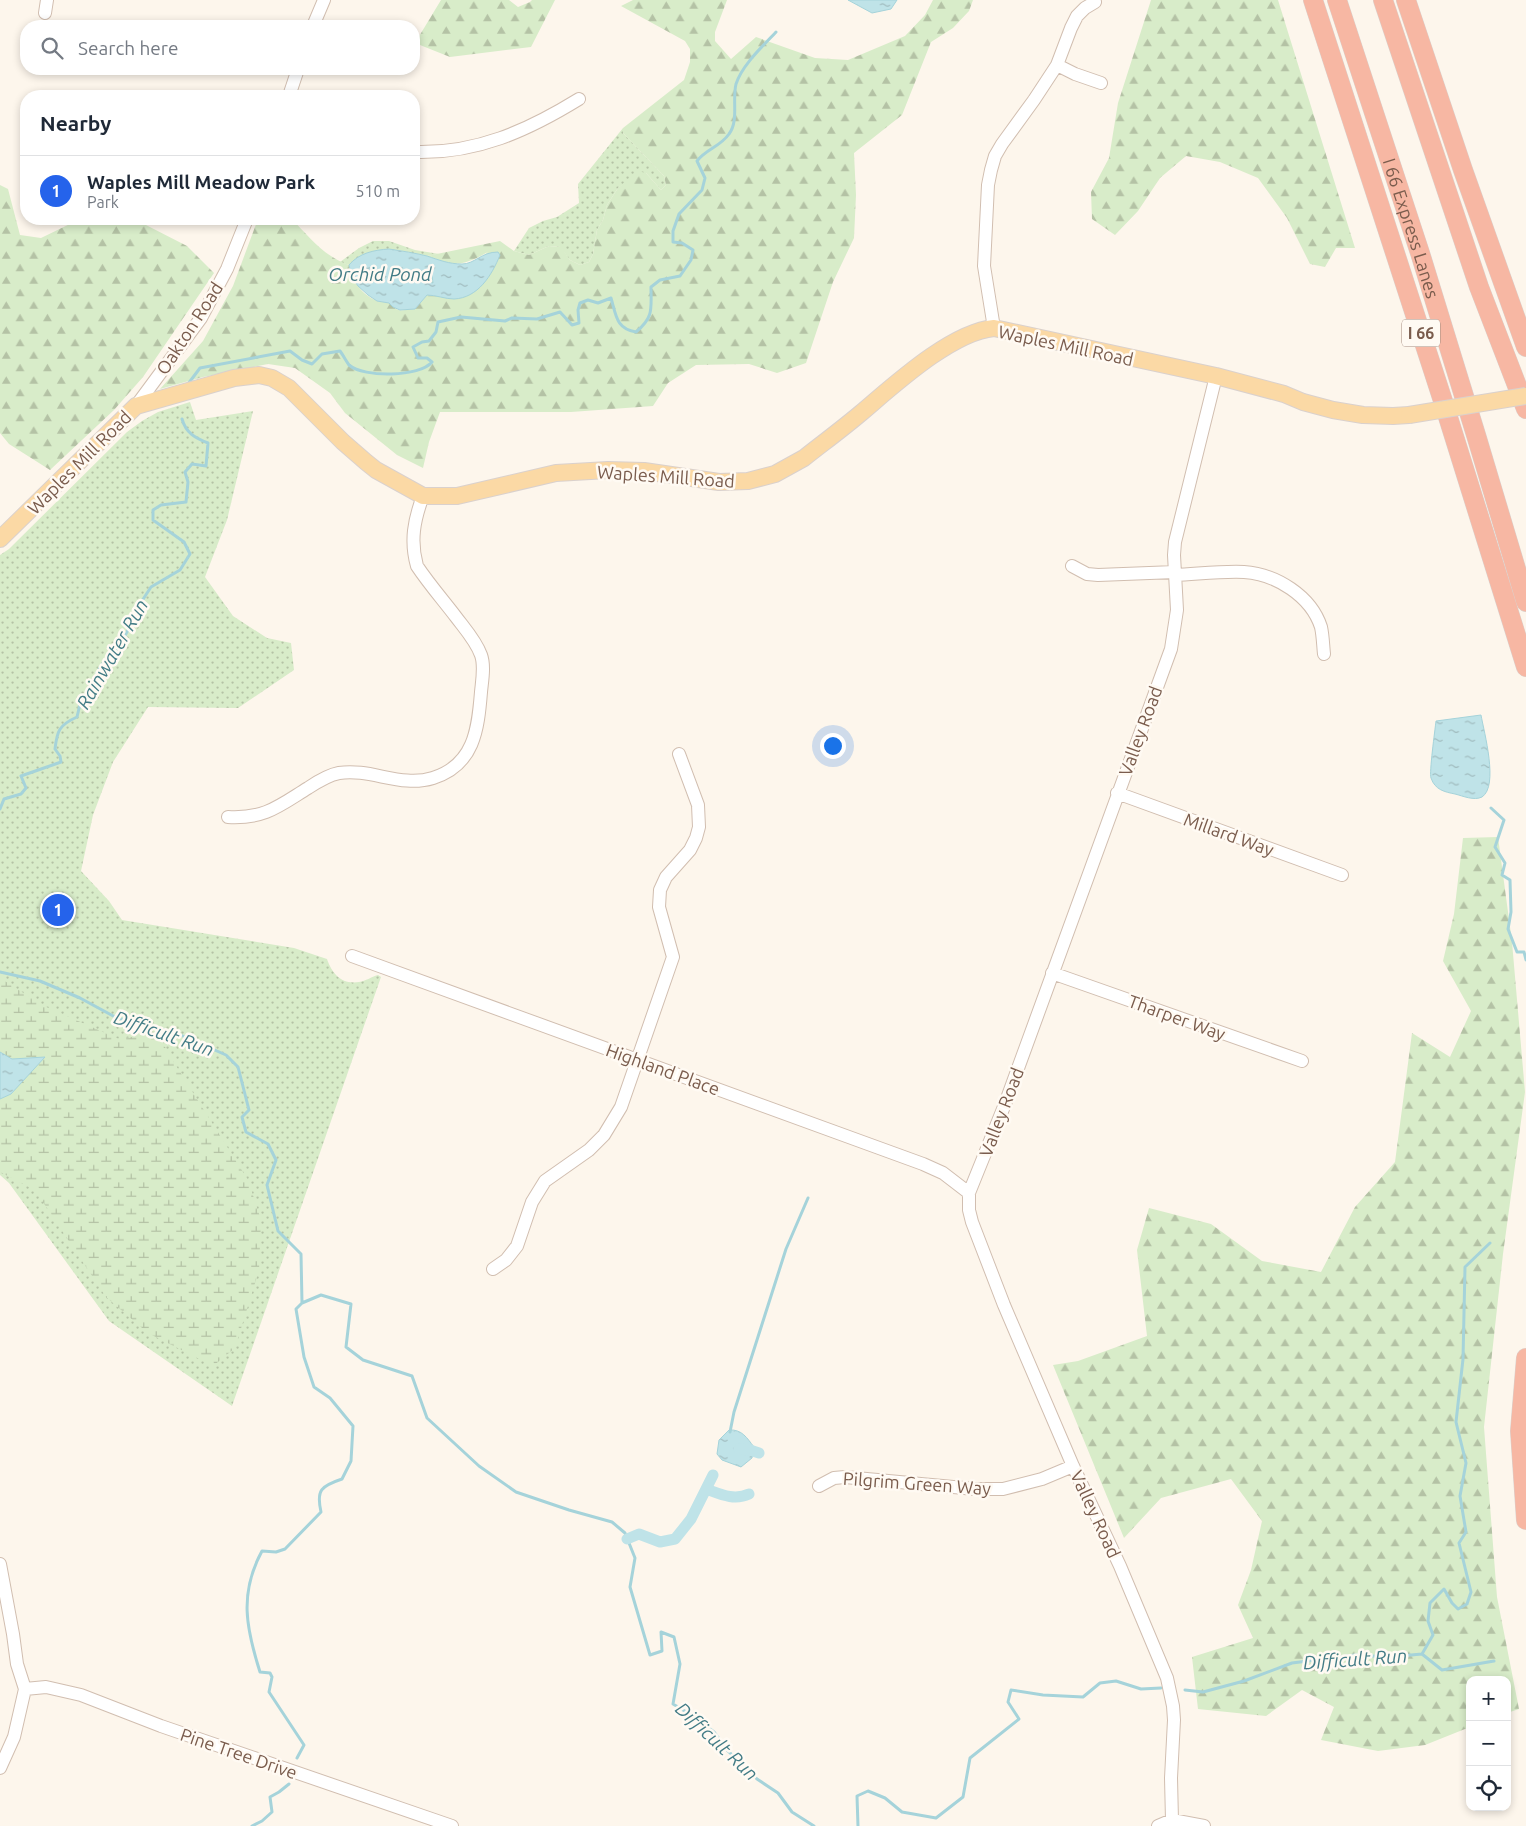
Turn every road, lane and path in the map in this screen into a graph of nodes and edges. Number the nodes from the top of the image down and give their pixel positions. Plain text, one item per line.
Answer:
1 (47, 0) edge
2 (324, 0) edge
3 (1313, 0) edge
4 (1338, 0) edge
5 (1383, 0) edge
6 (1406, 0) edge
7 (1095, 2) dead end
8 (45, 13) dead end
9 (316, 20) edge
10 (1057, 65) junction
11 (296, 75) edge
12 (1101, 83) dead end
13 (291, 90) edge
14 (579, 99) dead end
15 (420, 152) edge
16 (245, 225) edge
17 (994, 328) junction
18 (1526, 347) edge
19 (1216, 376) junction
20 (1526, 396) edge
21 (136, 406) junction
22 (1526, 409) edge
23 (423, 496) junction
24 (0, 539) edge
25 (1507, 542) junction
26 (1072, 566) dead end
27 (1175, 574) junction
28 (1526, 580) edge
29 (1526, 602) edge
30 (1324, 654) dead end
31 (1526, 667) edge
32 (678, 754) dead end
33 (1117, 793) junction
34 (228, 817) dead end
35 (1342, 876) dead end
36 (352, 956) dead end
37 (1052, 973) junction
38 (637, 1060) junction
39 (1302, 1061) dead end
40 (969, 1193) junction
41 (493, 1269) dead end
42 (1526, 1358) edge
43 (1074, 1466) junction
44 (819, 1486) dead end
45 (1526, 1520) edge
46 (0, 1564) edge
47 (25, 1689) junction
48 (0, 1768) edge
49 (1172, 1820) junction
50 (452, 1826) edge
51 (1158, 1826) edge
52 (1204, 1826) edge

1 - 8 street
2 - 9 street
3 - 31 highway, I 66
4 - 25 highway, I 66 Express Lanes
5 - 22 highway
6 - 18 highway
7 - 10 street
10 - 12 street
10 - 17 street
11 - 13 street
14 - 15 street
16 - 21 street, Oakton Road
17 - 19 main road, Waples Mill Road
17 - 23 main road, Waples Mill Road
19 - 20 main road, Waples Mill Road, bridge
19 - 27 street, Valley Road
21 - 23 main road, Waples Mill Road
21 - 24 main road, Waples Mill Road
23 - 34 street
25 - 28 highway
25 - 29 highway, I 66 Express Lanes
26 - 27 street
27 - 30 street
27 - 33 street, Valley Road
32 - 38 street
33 - 35 street, Millard Way
33 - 37 street, Valley Road
36 - 38 street, Highland Place
37 - 39 street, Tharper Way
37 - 40 street, Valley Road
38 - 40 street, Highland Place
38 - 41 street
40 - 43 street, Valley Road
42 - 45 highway
43 - 44 street, Pilgrim Green Way
43 - 49 street, Valley Road
46 - 47 street
47 - 48 street
47 - 50 street, Pine Tree Drive
49 - 51 street
49 - 52 street

